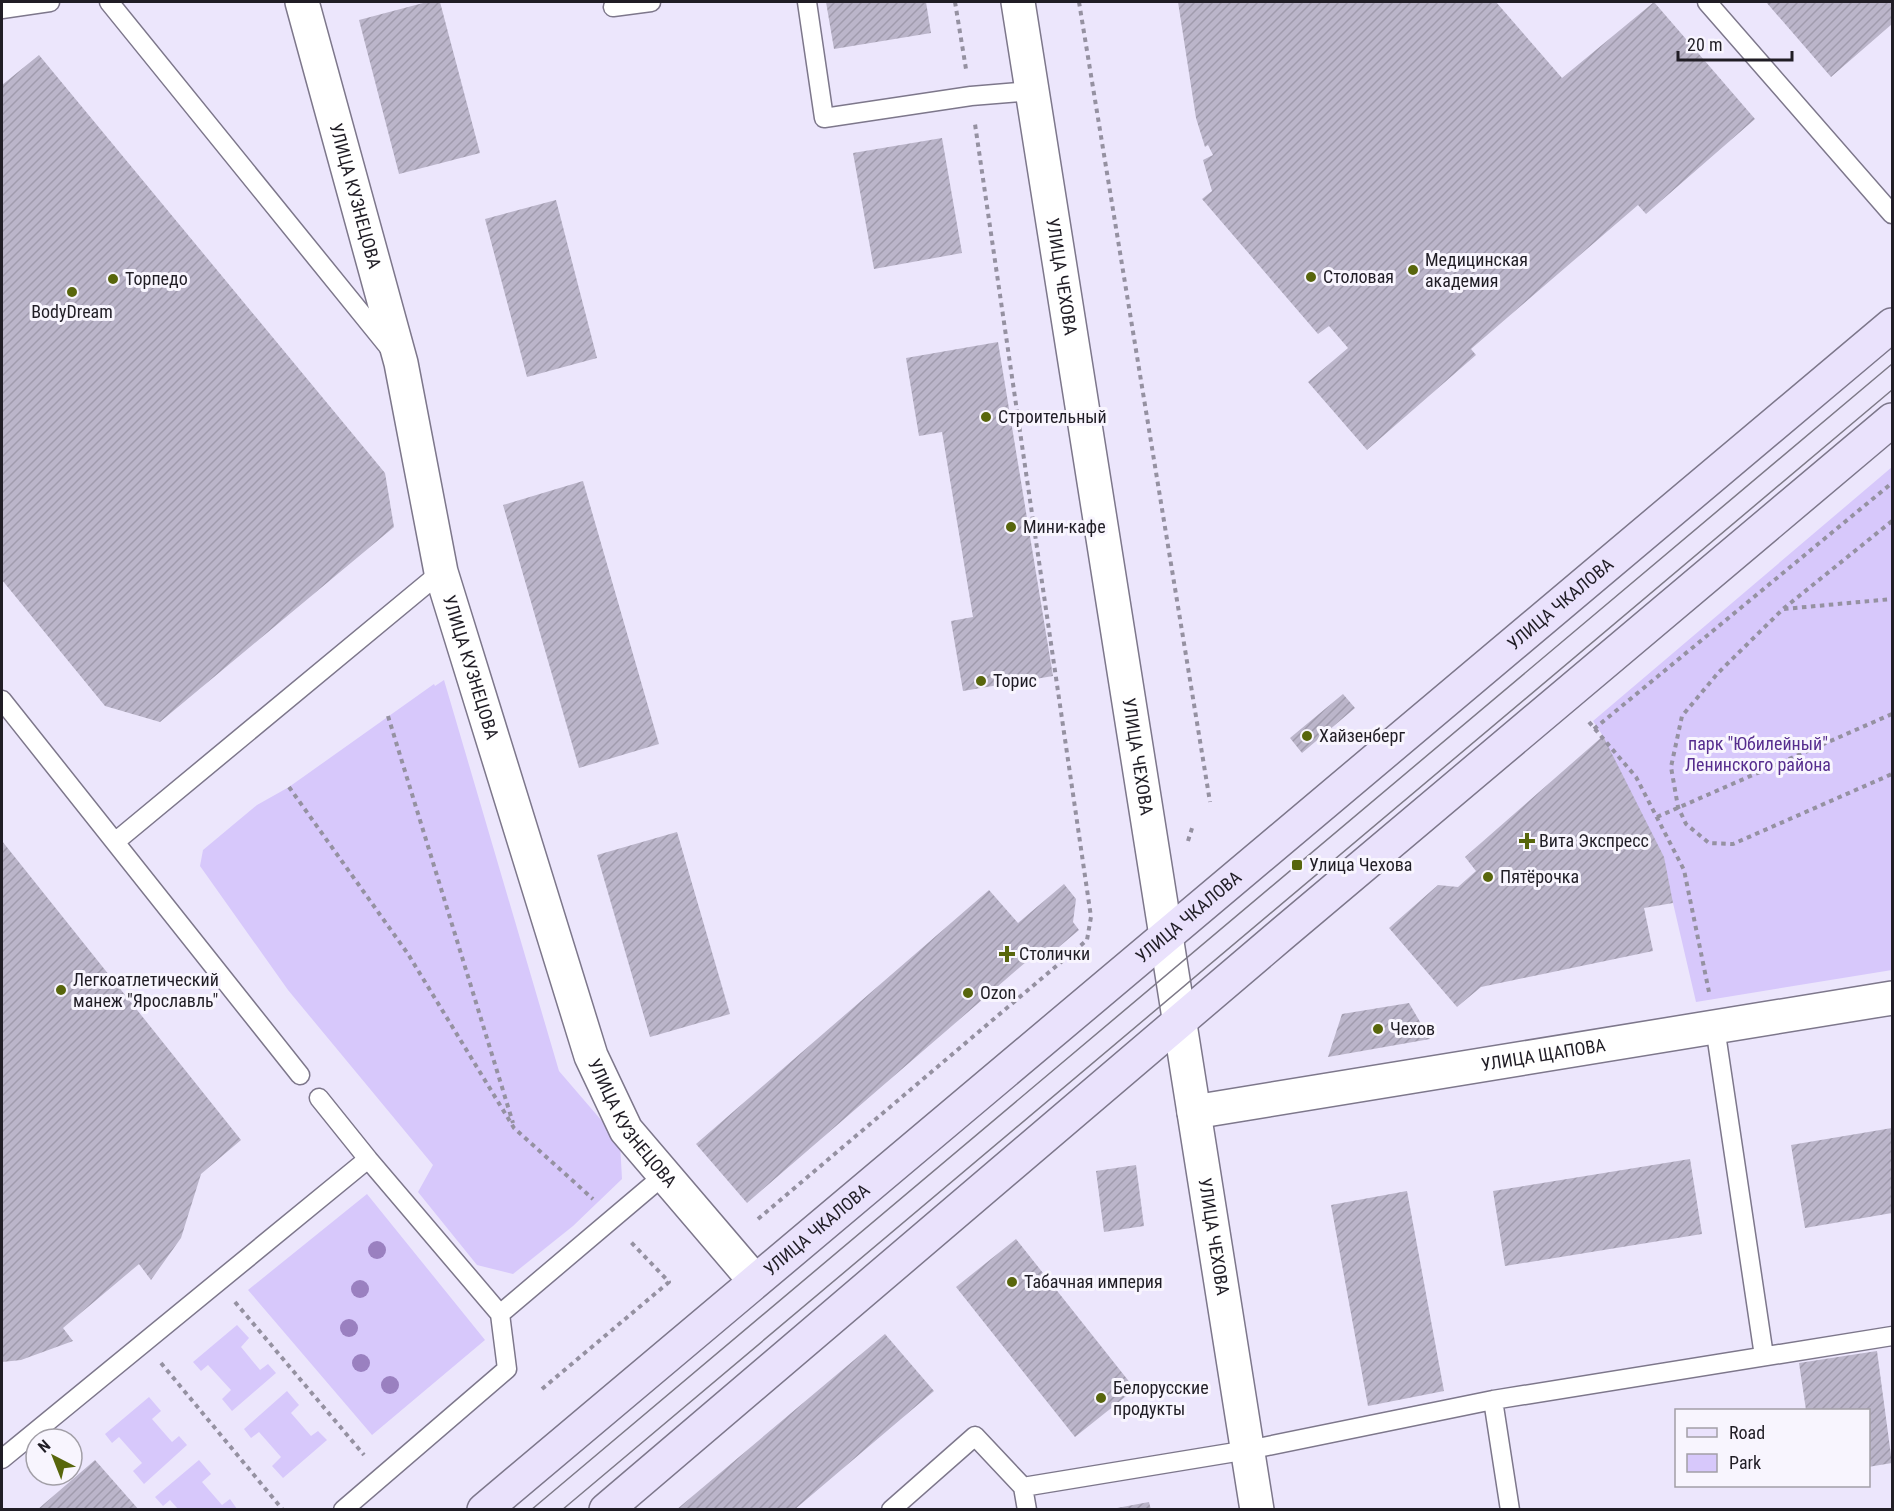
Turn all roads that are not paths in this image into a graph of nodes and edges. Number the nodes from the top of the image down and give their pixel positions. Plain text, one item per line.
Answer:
1 (50, 2) edge
2 (109, 2) edge
3 (302, 2) edge
4 (651, 2) edge
5 (807, 2) edge
6 (1018, 2) edge
7 (1707, 2) edge
8 (613, 7) dead end
9 (2, 9) edge
10 (1032, 91) junction
11 (1893, 214) edge
12 (1893, 325) edge
13 (401, 363) junction
14 (1893, 420) edge
15 (441, 572) junction
16 (2, 700) edge
17 (116, 842) junction
18 (1166, 936) junction
19 (1893, 998) edge
20 (1713, 1014) junction
21 (1179, 1022) junction
22 (300, 1075) dead end
23 (319, 1098) dead end
24 (1194, 1112) junction
25 (368, 1159) junction
26 (663, 1176) junction
27 (755, 1281) junction
28 (500, 1314) junction
29 (1893, 1335) edge
30 (1764, 1356) junction
31 (1493, 1400) junction
32 (1248, 1450) junction
33 (2, 1459) edge
34 (1023, 1487) junction
35 (343, 1509) edge
36 (484, 1509) edge
37 (606, 1509) edge
38 (891, 1509) edge
39 (1027, 1509) edge
40 (1257, 1509) edge
41 (1510, 1509) edge

1 - 9 lane
2 - 13 lane
3 - 13 street, УЛИЦА КУЗНЕЦОВА
4 - 8 lane
5 - 10 lane
6 - 10 street, УЛИЦА ЧЕХОВА
7 - 11 lane
10 - 18 street, УЛИЦА ЧЕХОВА
12 - 18 main road, УЛИЦА ЧКАЛОВА
13 - 15 street, УЛИЦА КУЗНЕЦОВА
14 - 21 main road
15 - 17 lane
15 - 26 street, УЛИЦА КУЗНЕЦОВА
16 - 17 lane
17 - 22 lane
18 - 21 street, УЛИЦА ЧЕХОВА
18 - 27 main road, УЛИЦА ЧКАЛОВА
19 - 20 street, УЛИЦА ЩАПОВА
20 - 24 street, УЛИЦА ЩАПОВА
20 - 30 lane
21 - 24 street, УЛИЦА ЧЕХОВА
21 - 37 main road
23 - 25 lane
24 - 32 street, УЛИЦА ЧЕХОВА
25 - 28 lane
25 - 33 lane
26 - 27 street, УЛИЦА КУЗНЕЦОВА
26 - 28 lane
27 - 36 main road, УЛИЦА ЧКАЛОВА
28 - 35 lane
29 - 30 lane
30 - 31 lane
31 - 32 lane
31 - 41 lane
32 - 34 lane
32 - 40 street, УЛИЦА ЧЕХОВА
34 - 38 lane
34 - 39 lane

